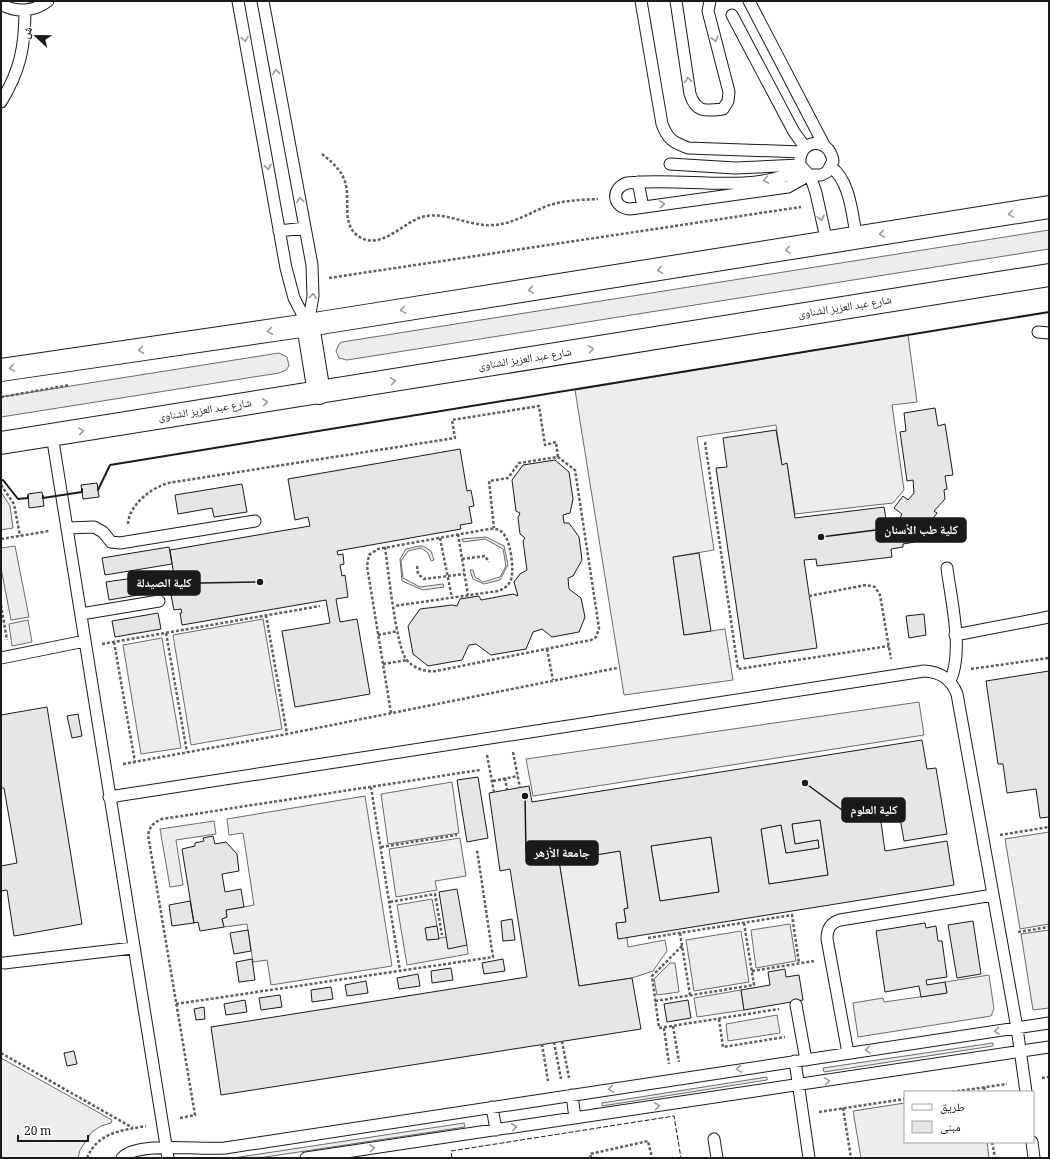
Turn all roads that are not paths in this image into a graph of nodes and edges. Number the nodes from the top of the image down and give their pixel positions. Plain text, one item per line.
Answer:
1 (48, 1) edge
2 (238, 1) edge
3 (263, 1) edge
4 (641, 1) edge
5 (676, 1) edge
6 (710, 1) edge
7 (748, 1) edge
8 (1, 4) edge
9 (26, 10) junction
10 (732, 15) dead end
11 (1, 102) edge
12 (824, 145) junction
13 (803, 150) junction
14 (670, 164) dead end
15 (831, 167) junction
16 (806, 171) junction
17 (638, 182) junction
18 (643, 207) junction
19 (1049, 207) edge
20 (305, 228) junction
21 (279, 231) junction
22 (857, 239) junction
23 (827, 243) junction
24 (1049, 275) edge
25 (308, 326) junction
26 (1038, 332) dead end
27 (1049, 333) edge
28 (1, 370) edge
29 (319, 393) junction
30 (52, 435) junction
31 (1, 443) edge
32 (255, 521) dead end
33 (68, 528) junction
34 (947, 568) dead end
35 (159, 601) dead end
36 (81, 614) junction
37 (1049, 617) edge
38 (955, 634) junction
39 (85, 644) junction
40 (5, 657) edge
41 (952, 676) junction
42 (109, 797) junction
43 (993, 895) junction
44 (133, 948) junction
45 (4, 962) dead end
46 (796, 1005) dead end
47 (1049, 1023) edge
48 (1017, 1028) junction
49 (1049, 1047) edge
50 (1021, 1052) junction
51 (848, 1053) junction
52 (801, 1060) junction
53 (799, 1085) junction
54 (1025, 1087) edge
55 (572, 1095) junction
56 (492, 1107) junction
57 (576, 1118) junction
58 (496, 1130) junction
59 (714, 1139) dead end
60 (1032, 1143) edge
61 (167, 1153) edge
62 (122, 1158) edge
63 (306, 1158) edge
64 (717, 1158) edge
65 (809, 1158) edge
66 (1034, 1158) edge

1 - 9 lane
2 -> 21 lane
20 -> 3 lane
4 - 13 lane
6 -> 5 lane
7 - 12 lane
8 - 9 lane
9 - 11 lane
10 - 13 lane
12 - 13 lane
12 - 15 lane
13 - 16 lane
14 - 16 lane
15 - 16 lane
15 - 22 lane
16 -> 17 lane
18 -> 16 lane
16 -> 23 lane
17 - 18 lane
17 - 18 lane
19 -> 22 street
20 - 21 lane
25 -> 20 lane
21 - 25 lane
22 - 23 street
23 -> 25 street
29 -> 24 street, شارع عبد العزيز الشناوى
25 -> 28 street
25 - 29 street
26 - 27 lane
30 -> 29 street, شارع عبد العزيز الشناوى
30 - 31 street, شارع عبد العزيز الشناوى
30 - 33 lane
32 - 33 lane
33 - 36 lane
34 - 38 lane
35 - 36 lane
36 - 39 lane
37 - 38 lane
38 - 41 lane
39 - 40 lane
39 - 42 lane
41 - 42 lane
41 - 43 lane
42 - 44 lane
43 - 48 lane
43 - 51 lane
44 - 45 lane
44 - 61 lane
46 - 52 lane
47 - 48 lane
48 - 50 lane
48 -> 51 lane
49 - 50 lane
53 -> 50 lane
50 - 54 lane
51 - 52 lane
52 - 53 lane
52 -> 55 lane
57 -> 53 lane
53 - 65 lane
55 - 56 lane
55 - 57 lane
56 - 58 lane
56 - 61 lane
58 -> 57 lane
63 -> 58 lane
59 - 64 lane
60 - 66 lane
61 - 62 lane

